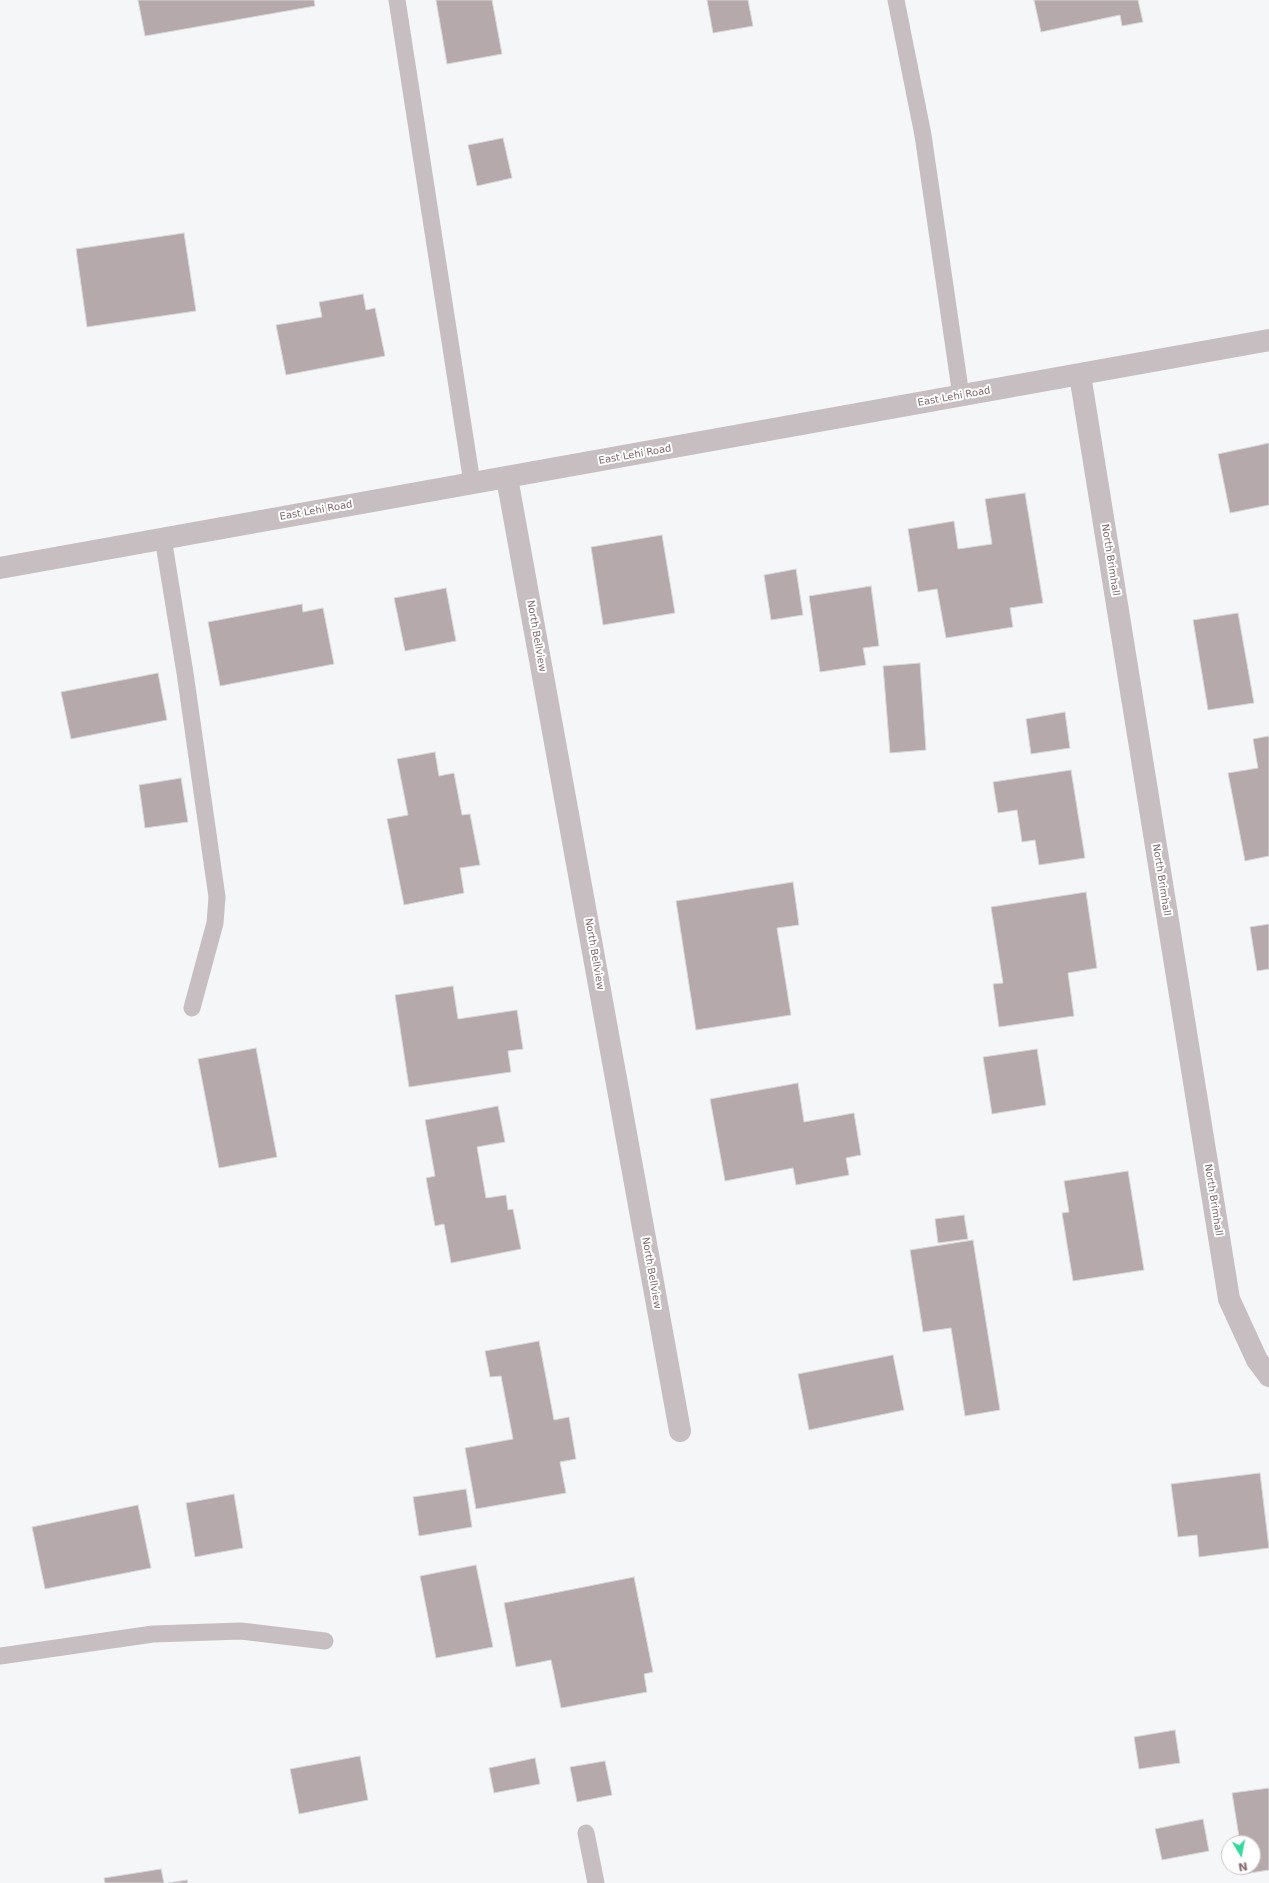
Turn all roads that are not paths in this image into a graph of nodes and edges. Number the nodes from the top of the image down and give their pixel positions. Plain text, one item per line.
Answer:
1 (397, 0) edge
2 (896, 0) edge
3 (1269, 340) edge
4 (1080, 375) junction
5 (961, 396) junction
6 (508, 478) junction
7 (472, 483) junction
8 (163, 538) junction
9 (0, 568) edge
10 (192, 1008) dead end
11 (1269, 1376) edge
12 (680, 1431) dead end
13 (325, 1641) dead end
14 (0, 1656) edge
15 (586, 1834) dead end
16 (596, 1883) edge

1 - 7 lane
2 - 5 lane
3 - 4 street, East Lehi Road
4 - 5 street, East Lehi Road
4 - 11 street, North Brimhall
5 - 6 street, East Lehi Road
6 - 7 street, East Lehi Road
6 - 12 street, North Bellview
7 - 8 street, East Lehi Road
8 - 9 street, East Lehi Road
8 - 10 lane
13 - 14 lane
15 - 16 lane

